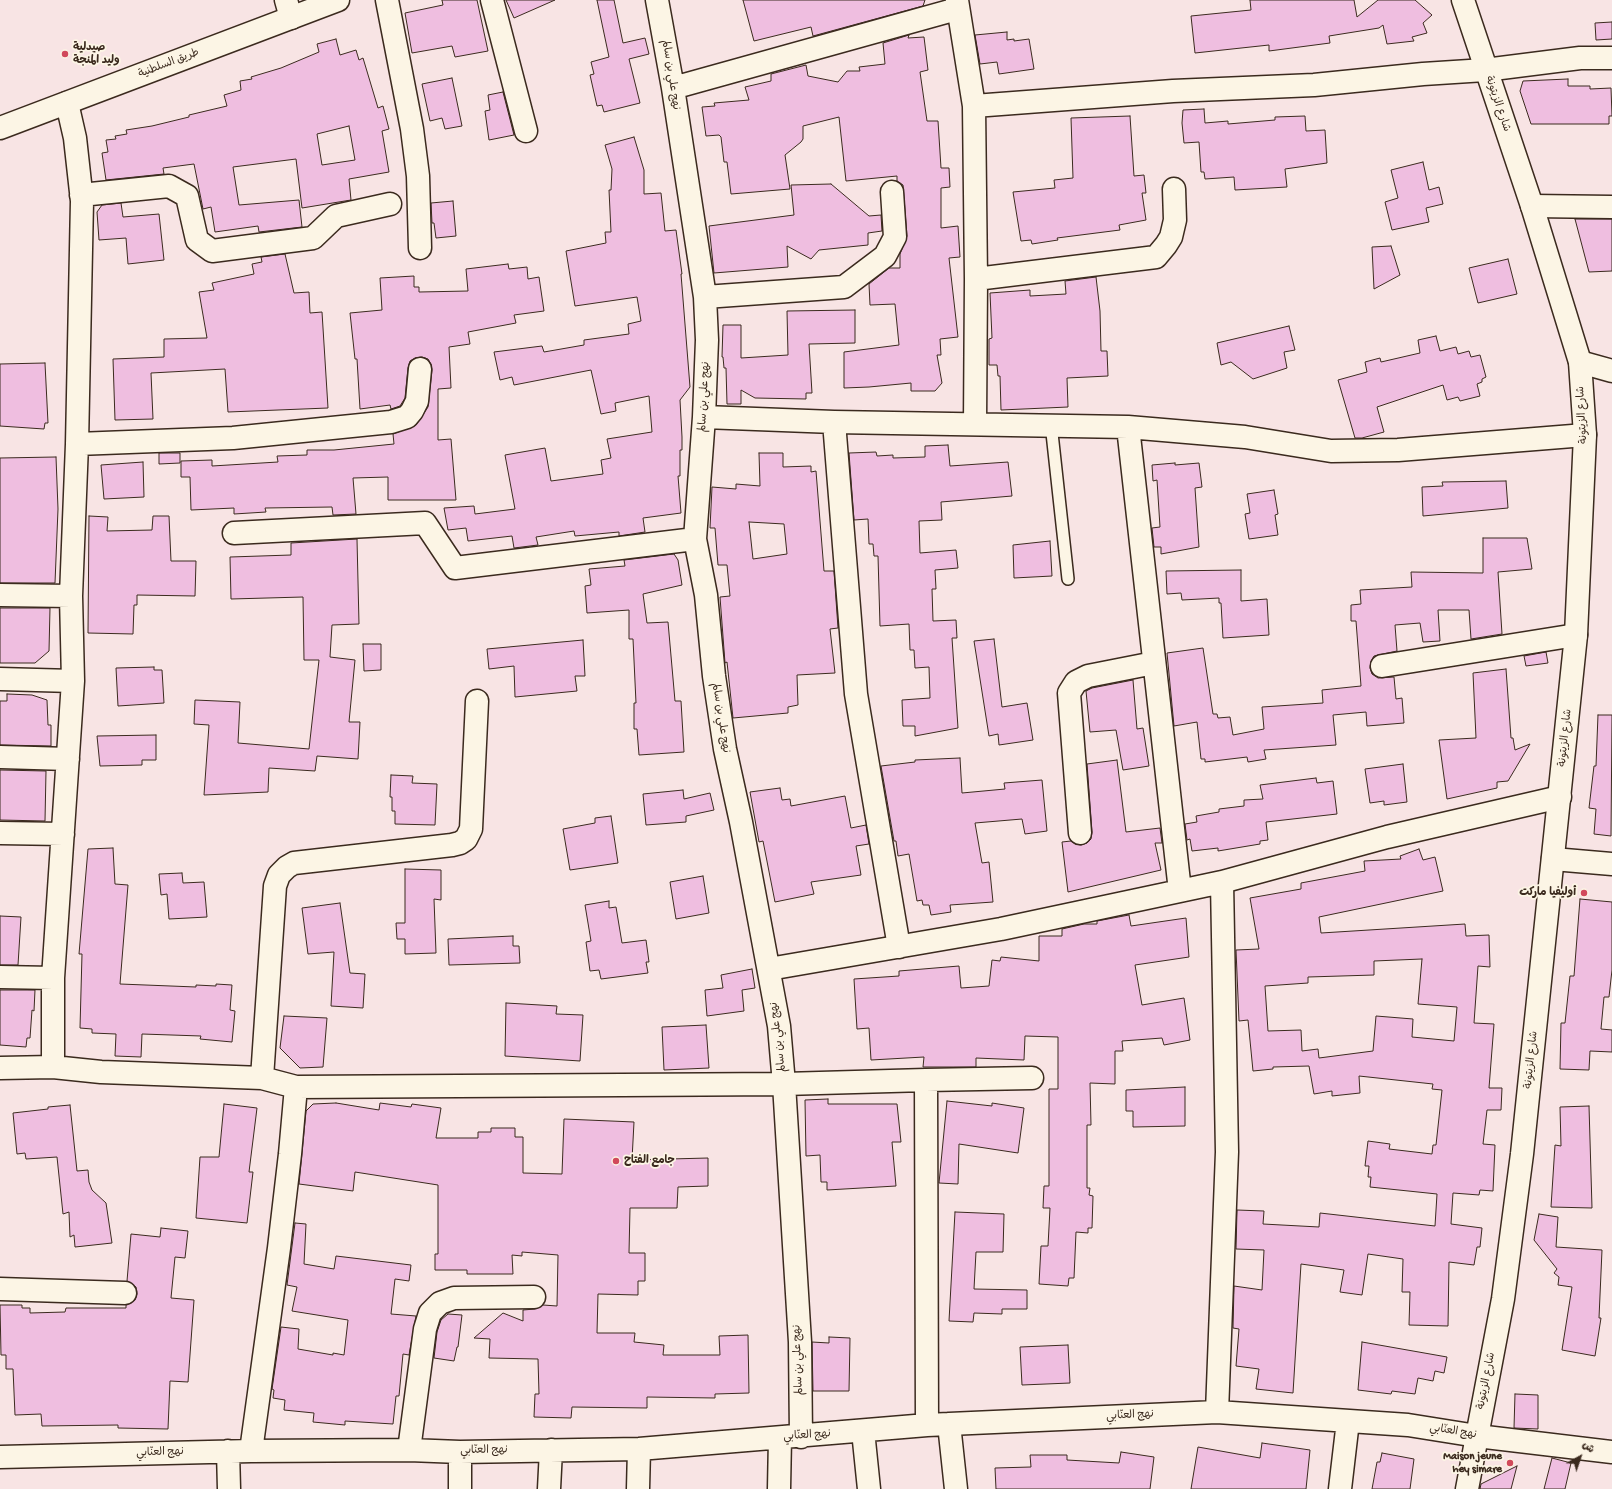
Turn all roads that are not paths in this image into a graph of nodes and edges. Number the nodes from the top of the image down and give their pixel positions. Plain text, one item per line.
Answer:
1 (338, 0) edge
2 (387, 0) edge
3 (492, 0) edge
4 (657, 0) edge
5 (1462, 0) edge
6 (957, 4) edge
7 (288, 9) edge
8 (1612, 58) edge
9 (1485, 70) junction
10 (673, 88) junction
11 (67, 103) junction
12 (974, 106) junction
13 (0, 128) edge
14 (526, 131) dead end
15 (1174, 189) dead end
16 (892, 192) dead end
17 (82, 195) junction
18 (390, 204) dead end
19 (1532, 206) junction
20 (1612, 207) edge
21 (420, 248) dead end
22 (976, 279) junction
23 (705, 296) junction
24 (1580, 362) junction
25 (420, 369) dead end
26 (1612, 371) edge
27 (704, 417) junction
28 (834, 422) junction
29 (975, 424) junction
30 (1051, 424) junction
31 (1128, 427) junction
32 (1585, 435) junction
33 (77, 444) junction
34 (234, 533) dead end
35 (695, 539) junction
36 (1068, 579) dead end
37 (0, 595) edge
38 (71, 596) junction
39 (1576, 635) junction
40 (1154, 663) junction
41 (1382, 666) dead end
42 (0, 679) edge
43 (73, 681) junction
44 (477, 701) dead end
45 (0, 756) edge
46 (68, 759) junction
47 (1560, 797) junction
48 (0, 833) edge
49 (1080, 833) dead end
50 (63, 834) junction
51 (1553, 859) junction
52 (1612, 864) edge
53 (1222, 882) junction
54 (1180, 891) junction
55 (899, 947) junction
56 (769, 969) junction
57 (0, 977) edge
58 (53, 978) junction
59 (53, 1067) junction
60 (0, 1068) edge
61 (262, 1078) junction
62 (1032, 1078) dead end
63 (926, 1080) junction
64 (784, 1084) junction
65 (296, 1087) junction
66 (0, 1289) edge
67 (125, 1292) dead end
68 (534, 1297) dead end
69 (1217, 1412) junction
70 (1348, 1421) junction
71 (949, 1424) junction
72 (927, 1425) junction
73 (863, 1432) junction
74 (1477, 1436) junction
75 (790, 1437) junction
76 (639, 1449) junction
77 (251, 1450) junction
78 (409, 1450) junction
79 (550, 1450) junction
80 (228, 1451) junction
81 (460, 1452) junction
82 (1612, 1452) edge
83 (0, 1457) edge
84 (228, 1489) edge
85 (460, 1489) edge
86 (550, 1489) edge
87 (638, 1489) edge
88 (779, 1489) edge
89 (869, 1489) edge
90 (956, 1489) edge
91 (1340, 1489) edge
92 (1467, 1489) edge

1 - 7 street, طريق السلطنية
2 - 21 street
3 - 14 street
4 - 10 street, نهج علي بن سالم
5 - 9 street, شارع الزيتونة
6 - 10 street
6 - 12 street
7 - 11 street, طريق السلطنية
8 - 9 street
9 - 12 street
9 - 19 street, شارع الزيتونة
10 - 23 street, نهج علي بن سالم
11 - 13 street, طريق السلطنية
11 - 17 street
12 - 22 street
15 - 22 street
16 - 23 street
17 - 18 street
17 - 33 street
19 - 20 street
19 - 24 street, شارع الزيتونة
22 - 29 street
23 - 27 street, نهج علي بن سالم
24 - 26 street
24 - 32 street, شارع الزيتونة
25 - 33 street
27 - 28 street
27 - 35 street, نهج علي بن سالم
28 - 29 street
28 - 55 street
29 - 30 street
30 - 31 street
30 - 36 lane
31 - 32 street
31 - 40 street
32 - 39 street, شارع الزيتونة
33 - 38 street
34 - 35 street
35 - 56 street, نهج علي بن سالم
37 - 38 street
38 - 43 street
39 - 41 street
39 - 47 street, شارع الزيتونة
40 - 49 street
40 - 54 street
42 - 43 street
43 - 46 street
44 - 61 street
45 - 46 street
46 - 50 street
47 - 51 street, شارع الزيتونة
47 - 53 street
48 - 50 street
50 - 58 street
51 - 52 street
51 - 74 street, شارع الزيتونة
53 - 54 street
53 - 69 street
54 - 55 street
55 - 56 street
56 - 64 street, نهج علي بن سالم
57 - 58 street
58 - 59 street
59 - 60 street
59 - 61 street
61 - 65 street
62 - 63 street
63 - 64 street
63 - 72 street
64 - 65 street
64 - 75 street, نهج علي بن سالم
65 - 77 street
66 - 67 street
68 - 78 street
69 - 70 street, نهج العنّابي
69 - 71 street, نهج العنّابي
70 - 74 street, نهج العنّابي
70 - 91 street
71 - 72 street, نهج العنّابي
71 - 90 street
72 - 73 street, نهج العنّابي
73 - 75 street, نهج العنّابي
73 - 89 street
74 - 82 street, نهج العنّابي
74 - 92 street, شارع الزيتونة
75 - 76 street, نهج العنّابي
75 - 88 street, نهج علي بن سالم
76 - 79 street, نهج العنّابي
76 - 87 street
77 - 78 street, نهج العنّابي
77 - 80 street, نهج العنّابي
78 - 81 street, نهج العنّابي
79 - 81 street, نهج العنّابي
79 - 86 street
80 - 83 street, نهج العنّابي
80 - 84 street
81 - 85 street

